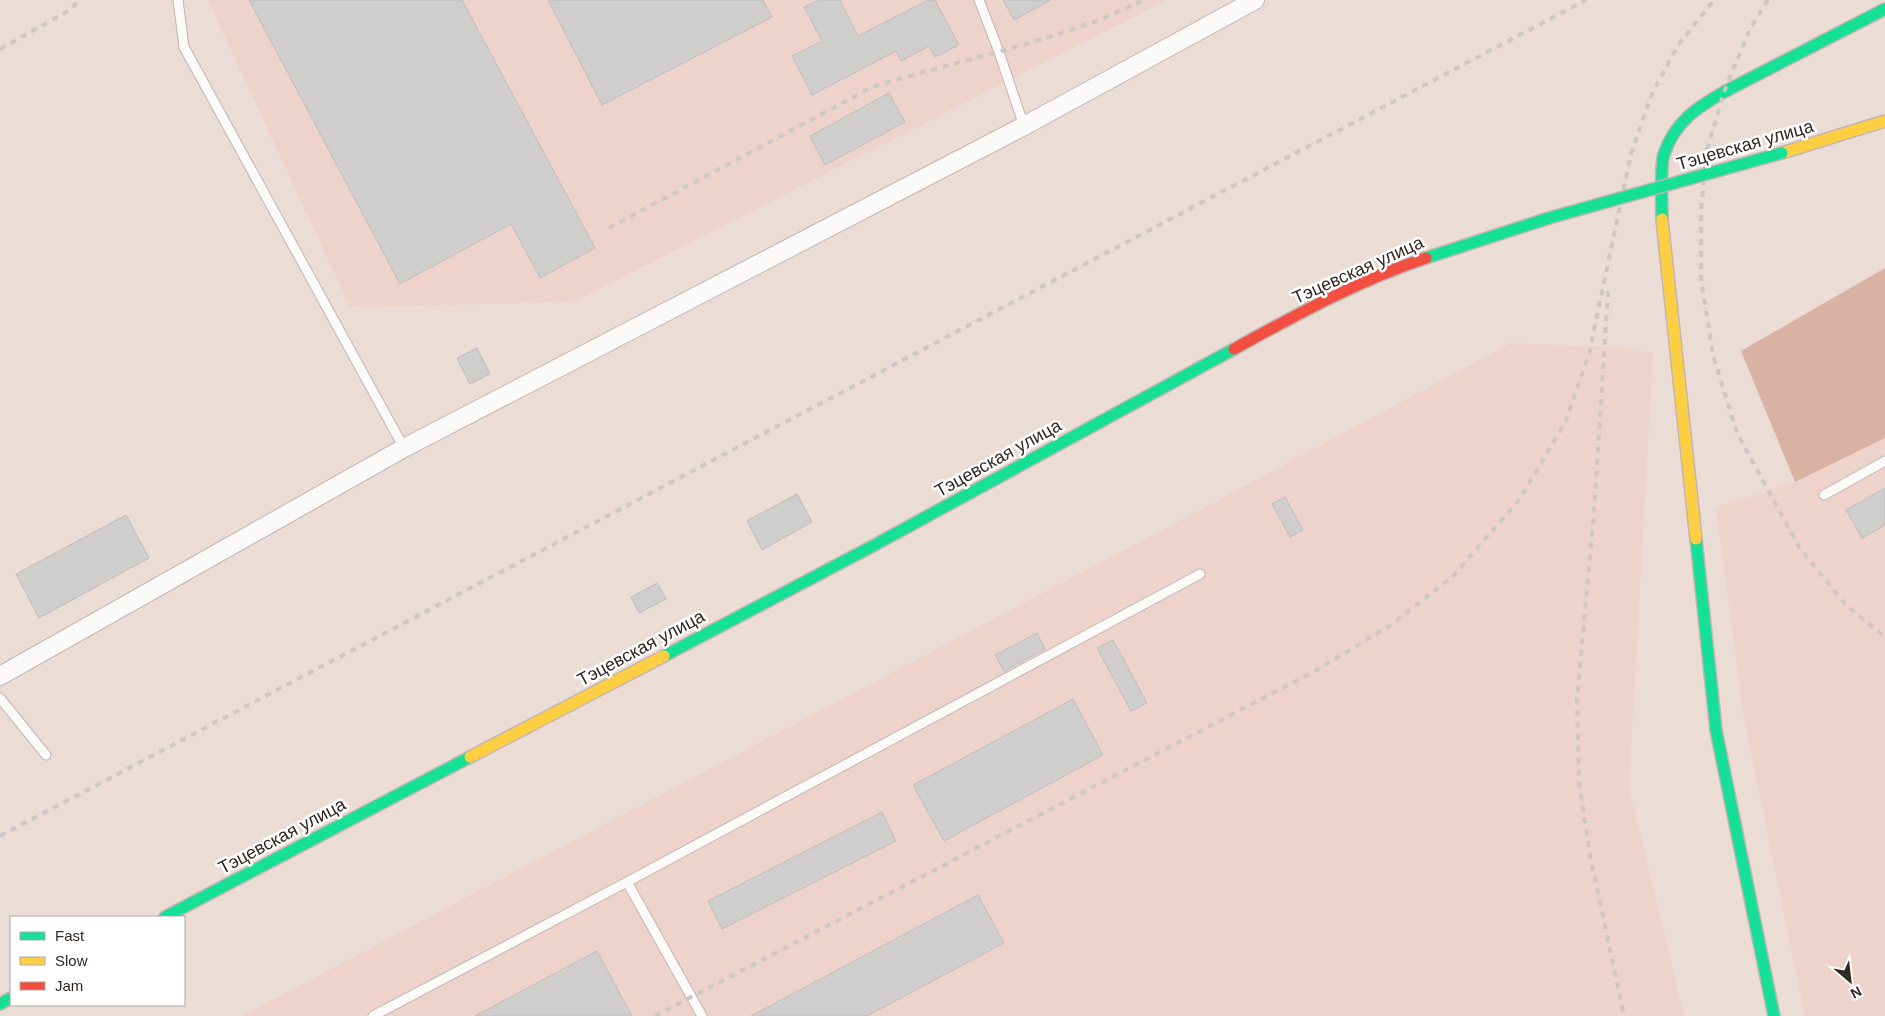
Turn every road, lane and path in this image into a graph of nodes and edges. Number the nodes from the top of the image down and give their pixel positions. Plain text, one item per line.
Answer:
1 (178, 0) edge
2 (979, 0) edge
3 (1255, 0) edge
4 (1885, 9) edge
5 (1885, 121) edge
6 (1024, 126) junction
7 (404, 448) junction
8 (1885, 461) edge
9 (1824, 495) dead end
10 (1200, 574) dead end
11 (0, 676) edge
12 (0, 698) edge
13 (46, 756) dead end
14 (627, 882) junction
15 (167, 916) edge
16 (373, 1016) edge
17 (702, 1016) edge
18 (1774, 1016) edge

1 - 7 lane
2 - 6 lane
3 - 6 street
4 - 18 street
5 - 15 street, Тэцевская улица, bridge
6 - 7 street
7 - 11 street
8 - 9 lane
10 - 14 lane
12 - 13 lane
14 - 16 lane
14 - 17 lane

